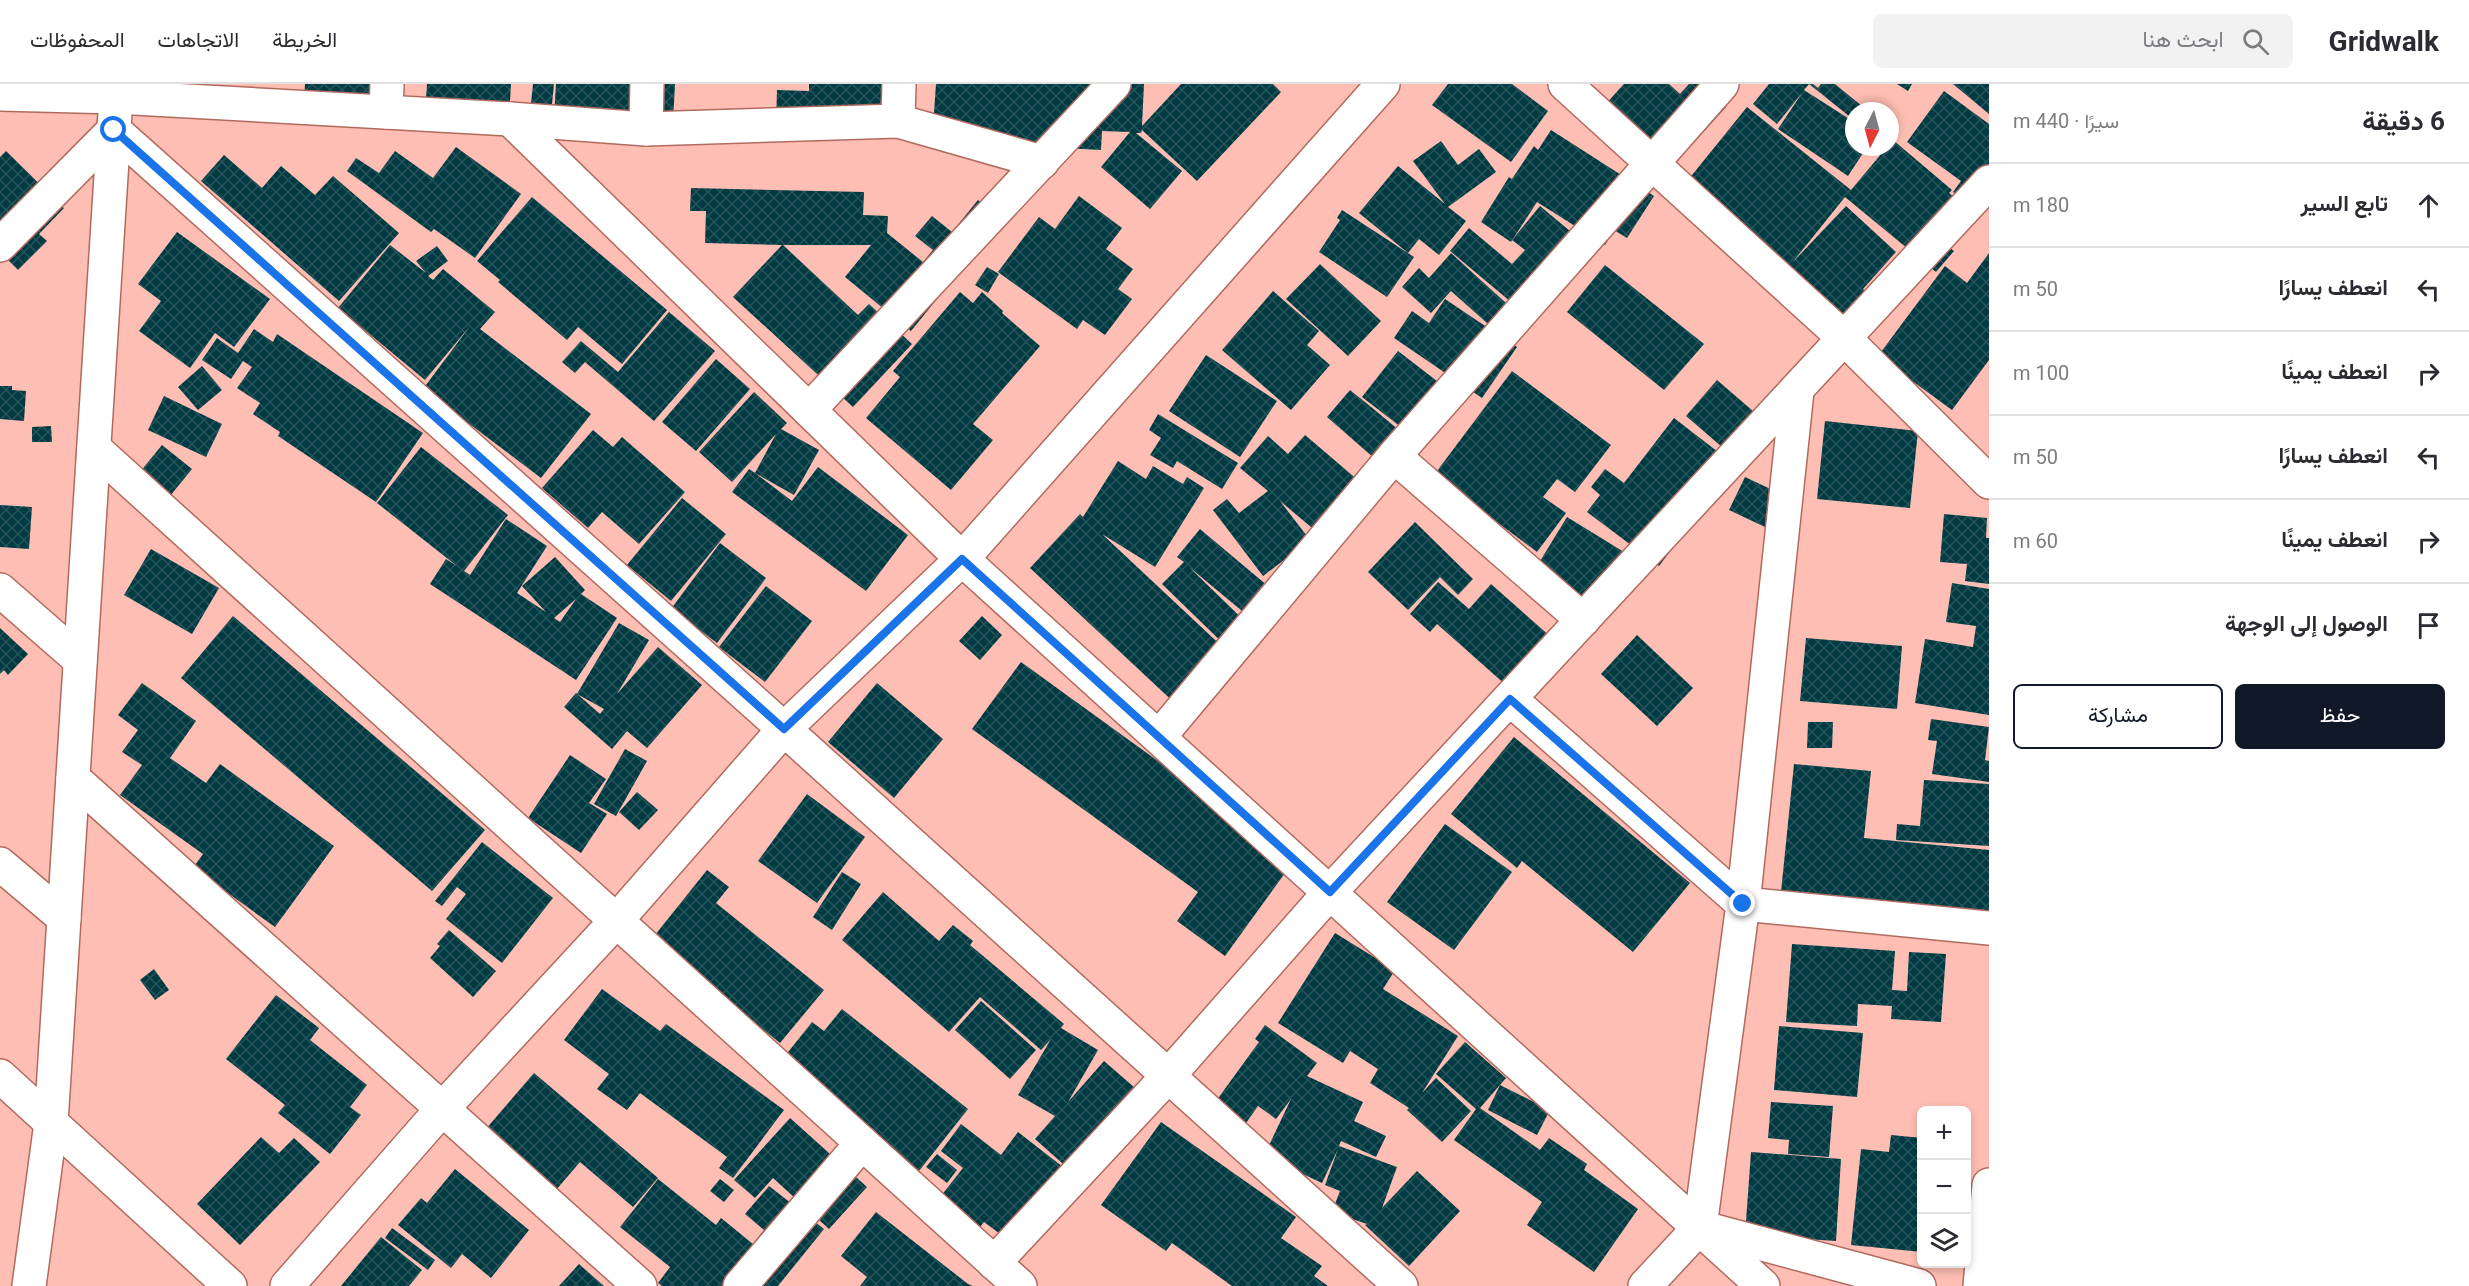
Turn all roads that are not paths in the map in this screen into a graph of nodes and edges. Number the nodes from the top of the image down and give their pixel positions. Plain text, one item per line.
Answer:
1 (647, 84) edge
2 (899, 84) edge
3 (1114, 84) edge
4 (1383, 84) edge
5 (1565, 84) edge
6 (1722, 84) edge
7 (0, 94) edge
8 (116, 98) junction
9 (387, 98) edge
10 (510, 119) junction
11 (898, 121) junction
12 (646, 129) junction
13 (114, 130) junction
14 (1042, 162) junction
15 (1651, 163) junction
16 (1989, 182) edge
17 (0, 245) edge
18 (1844, 338) junction
19 (1797, 391) junction
20 (809, 410) junction
21 (94, 448) junction
22 (1394, 456) junction
23 (1989, 482) edge
24 (962, 559) junction
25 (0, 590) edge
26 (1583, 620) junction
27 (80, 660) junction
28 (1510, 699) junction
29 (784, 729) junction
30 (1159, 737) junction
31 (73, 778) junction
32 (0, 864) edge
33 (1330, 892) junction
34 (1743, 904) junction
35 (64, 918) junction
36 (616, 921) junction
37 (1989, 928) edge
38 (1169, 1075) junction
39 (1, 1077) edge
40 (443, 1108) junction
41 (51, 1123) junction
42 (862, 1143) junction
43 (1989, 1185) edge
44 (1700, 1227) junction
45 (994, 1263) junction
46 (28, 1286) edge
47 (230, 1286) edge
48 (287, 1286) edge
49 (640, 1286) edge
50 (740, 1286) edge
51 (1020, 1286) edge
52 (1401, 1286) edge
53 (1645, 1286) edge
54 (1763, 1286) edge
55 (1919, 1286) edge
56 (1980, 1286) edge

1 - 12 street
2 - 11 street
3 - 14 street
4 - 24 street
5 - 15 street
6 - 15 street
7 - 8 street
8 - 9 street
8 - 13 street
9 - 10 street
10 - 12 street
10 - 20 street
11 - 12 street
11 - 14 street
13 - 17 street
13 - 21 street
13 - 29 street
14 - 20 street
15 - 18 street
15 - 22 street
16 - 18 street
18 - 19 street
18 - 23 street
19 - 26 street
19 - 34 street
20 - 24 street
21 - 27 street
21 - 36 street
22 - 26 street
22 - 30 street
24 - 29 street
24 - 30 street
25 - 27 street
26 - 28 street
27 - 31 street
28 - 33 street
28 - 34 street
29 - 36 street
29 - 38 street
30 - 33 street
31 - 35 street
31 - 40 street
32 - 35 street
33 - 38 street
33 - 44 street
34 - 37 street
34 - 44 street
35 - 41 street
36 - 40 street
36 - 42 street
38 - 45 street
38 - 52 street
39 - 41 street
40 - 48 street
40 - 49 street
41 - 46 street
41 - 47 street
42 - 45 street
42 - 50 street
43 - 56 street
44 - 53 street
44 - 54 street
44 - 55 street
45 - 51 street

